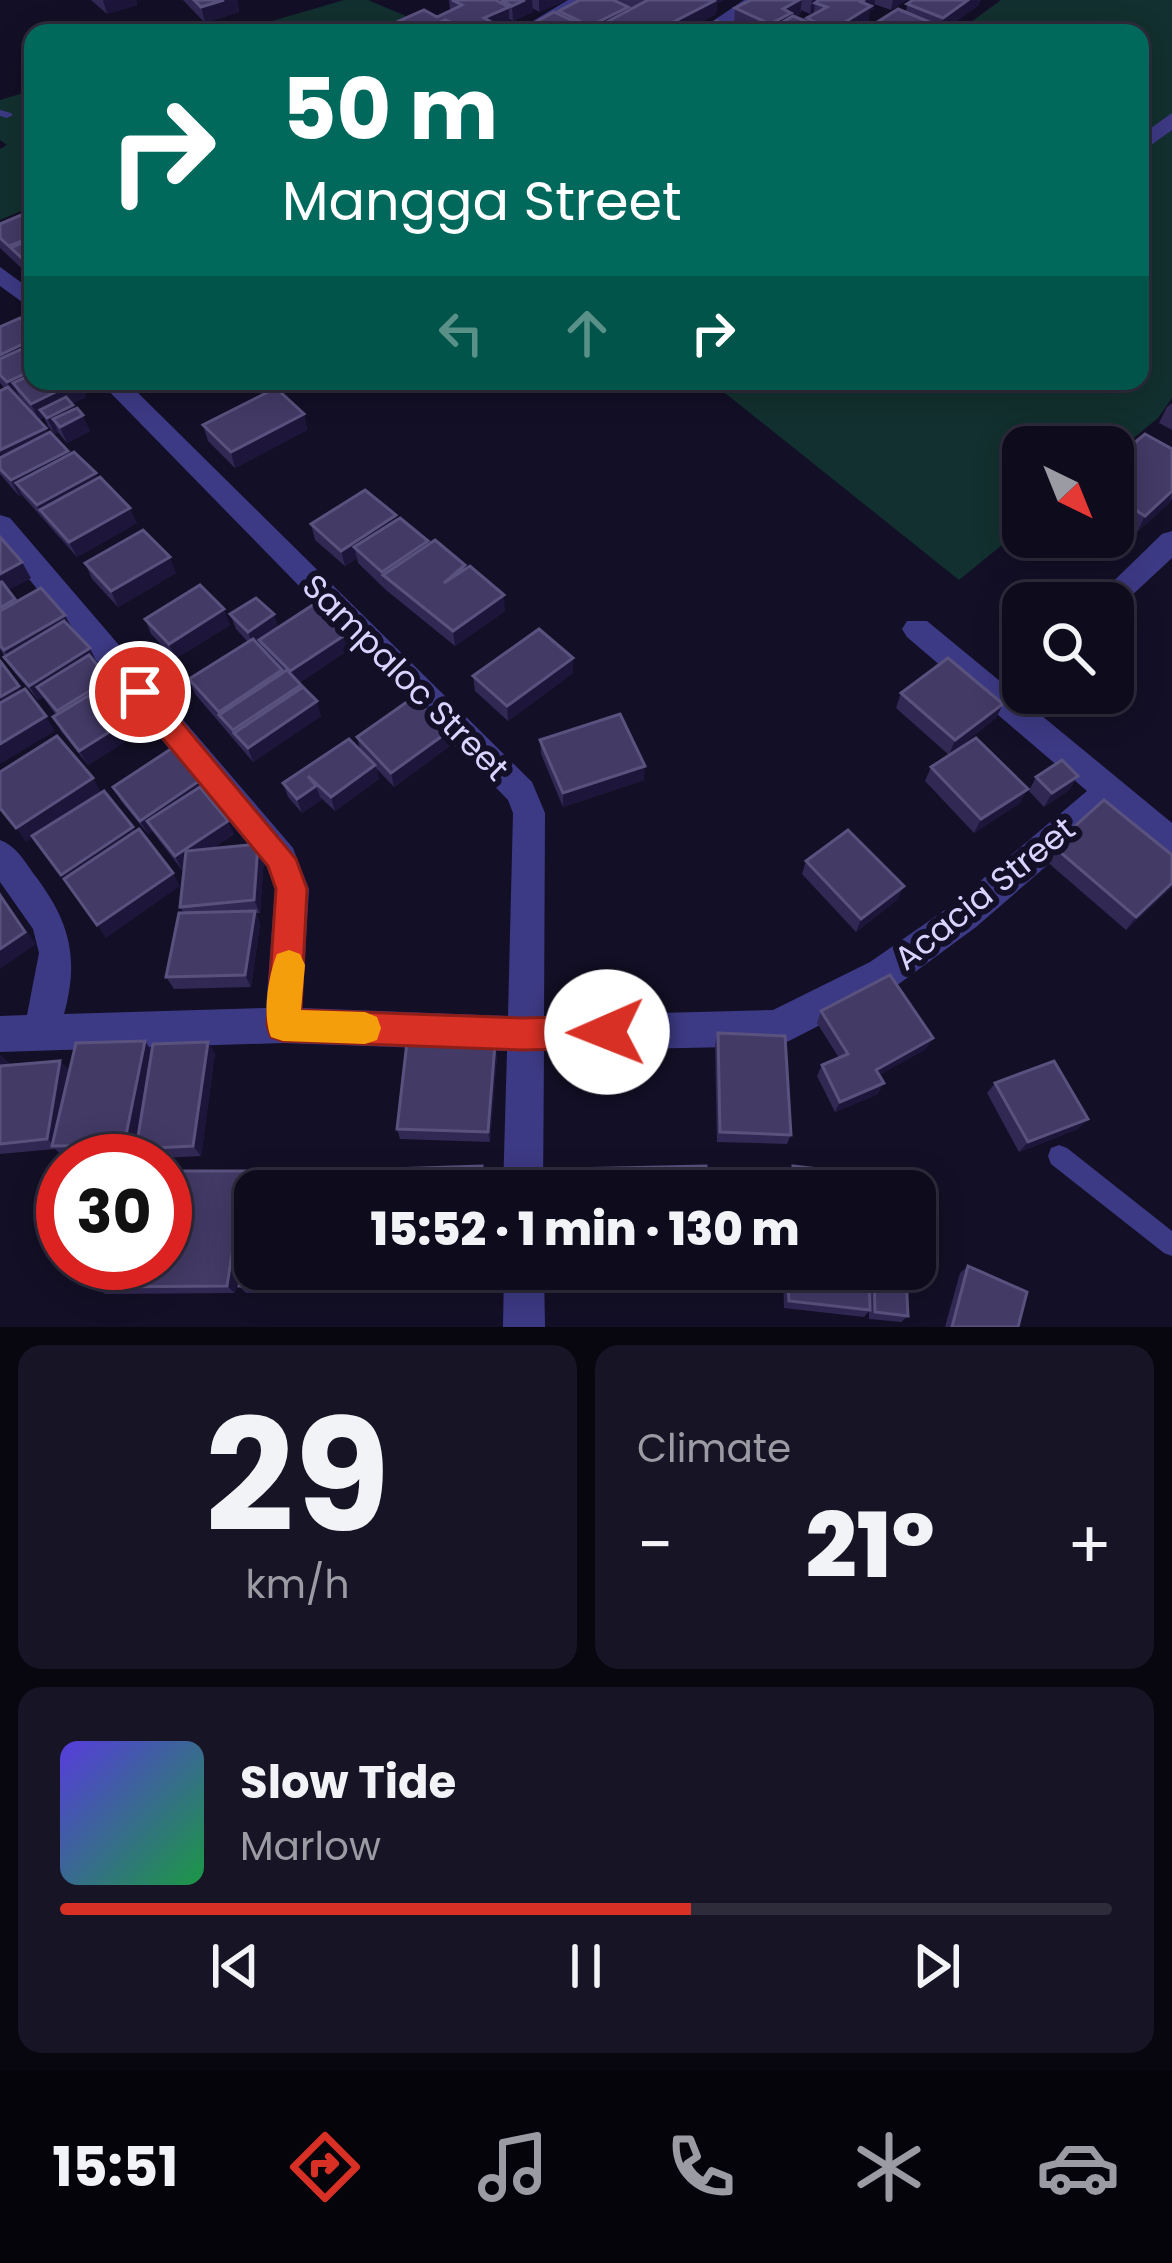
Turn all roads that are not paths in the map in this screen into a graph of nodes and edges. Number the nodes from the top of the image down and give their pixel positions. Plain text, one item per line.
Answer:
1 (582, 0) edge
2 (757, 0) edge
3 (538, 24) edge
4 (718, 24) edge
5 (1172, 119) edge
6 (1149, 139) edge
7 (0, 274) edge
8 (18, 297) edge
9 (120, 390) edge
10 (0, 525) edge
11 (1172, 541) edge
12 (1128, 582) edge
13 (917, 629) dead end
14 (1002, 683) edge
15 (1036, 714) edge
16 (1110, 791) junction
17 (1172, 843) edge
18 (0, 855) edge
19 (283, 1025) junction
20 (41, 1031) junction
21 (0, 1034) edge
22 (522, 1034) junction
23 (1059, 1156) dead end
24 (523, 1170) edge
25 (1172, 1245) edge
26 (524, 1290) edge
27 (524, 1327) edge

1 - 3 street
2 - 4 street
5 - 6 street
7 - 8 street
9 - 22 street, Sampaloc Street
10 - 19 street
11 - 12 street
13 - 14 street
15 - 16 street
16 - 17 street
16 - 22 street, Acacia Street
18 - 20 street
19 - 20 street, Acacia Street
19 - 22 street, Acacia Street
20 - 21 street, Acacia Street
22 - 24 street, Sampaloc Street
23 - 25 lane
26 - 27 street

